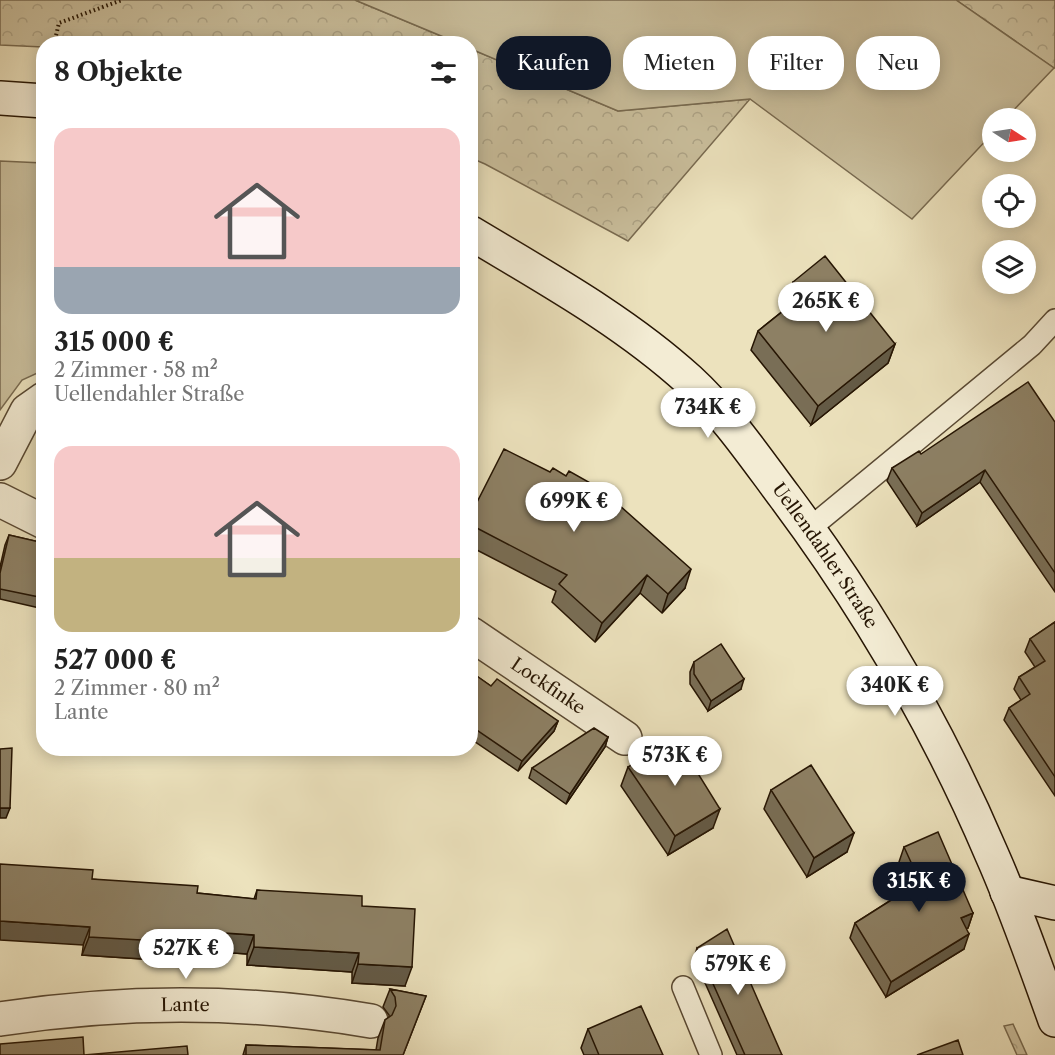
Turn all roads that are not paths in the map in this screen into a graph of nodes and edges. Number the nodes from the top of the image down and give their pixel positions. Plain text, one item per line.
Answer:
1 (0, 98) edge
2 (36, 100) edge
3 (478, 238) edge
4 (1055, 320) edge
5 (36, 405) edge
6 (0, 464) edge
7 (0, 500) edge
8 (36, 518) edge
9 (809, 530) junction
10 (478, 639) edge
11 (625, 738) dead end
12 (1007, 892) junction
13 (1055, 903) edge
14 (1042, 949) edge
15 (683, 987) dead end
16 (0, 1019) edge
17 (1055, 1020) edge
18 (371, 1021) dead end
19 (711, 1055) edge

1 - 2 main road
3 - 9 main road, Uellendahler Straße
4 - 9 lane
5 - 6 main road
7 - 8 main road
9 - 12 main road, Uellendahler Straße
10 - 11 main road, Lockfinke
12 - 13 main road
12 - 14 main road, Uellendahler Straße
14 - 17 main road, Uellendahler Straße
15 - 19 lane
16 - 18 main road, Lante

